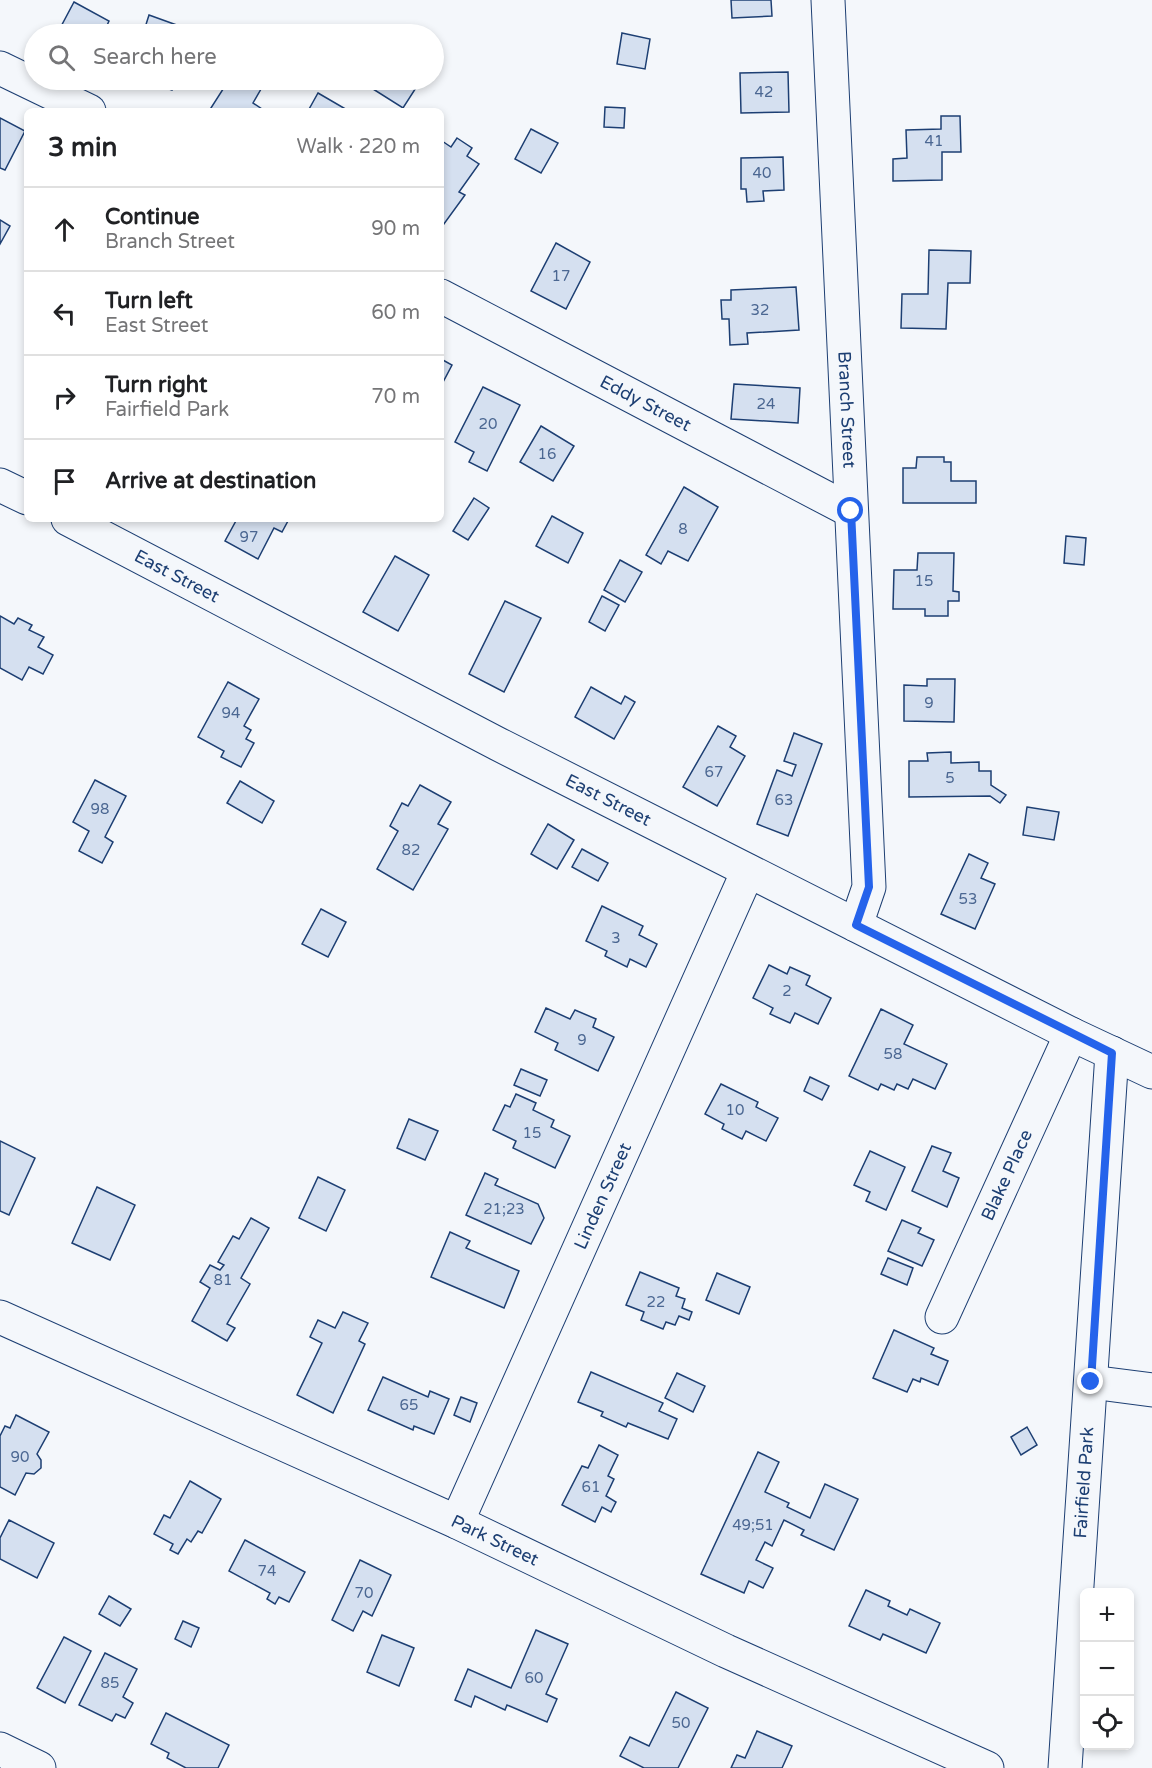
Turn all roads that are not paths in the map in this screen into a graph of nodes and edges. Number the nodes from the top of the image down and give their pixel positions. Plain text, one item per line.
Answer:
1 (828, 0) edge
2 (0, 68) edge
3 (24, 80) edge
4 (46, 90) edge
5 (83, 108) edge
6 (444, 298) edge
7 (0, 484) edge
8 (24, 496) edge
9 (851, 511) junction
10 (74, 522) edge
11 (748, 871) junction
12 (856, 925) junction
13 (1071, 1034) junction
14 (1112, 1053) junction
15 (1152, 1072) edge
16 (0, 1317) edge
17 (942, 1317) dead end
18 (1091, 1382) junction
19 (1152, 1390) edge
20 (457, 1522) junction
21 (0, 1749) edge
22 (39, 1768) edge
23 (987, 1768) edge
24 (1065, 1768) edge

1 - 9 street, Branch Street
2 - 3 street
4 - 5 street
6 - 9 street, Eddy Street
7 - 8 street
9 - 12 street, Branch Street
10 - 11 street, East Street
11 - 12 street, East Street
11 - 20 street, Linden Street
12 - 13 street, East Street
13 - 14 street, East Street
13 - 17 street, Blake Place
14 - 15 street, East Street
14 - 18 street, Fairfield Park
16 - 20 street, Park Street
18 - 19 street
18 - 24 street, Fairfield Park
20 - 23 street, Park Street
21 - 22 street

